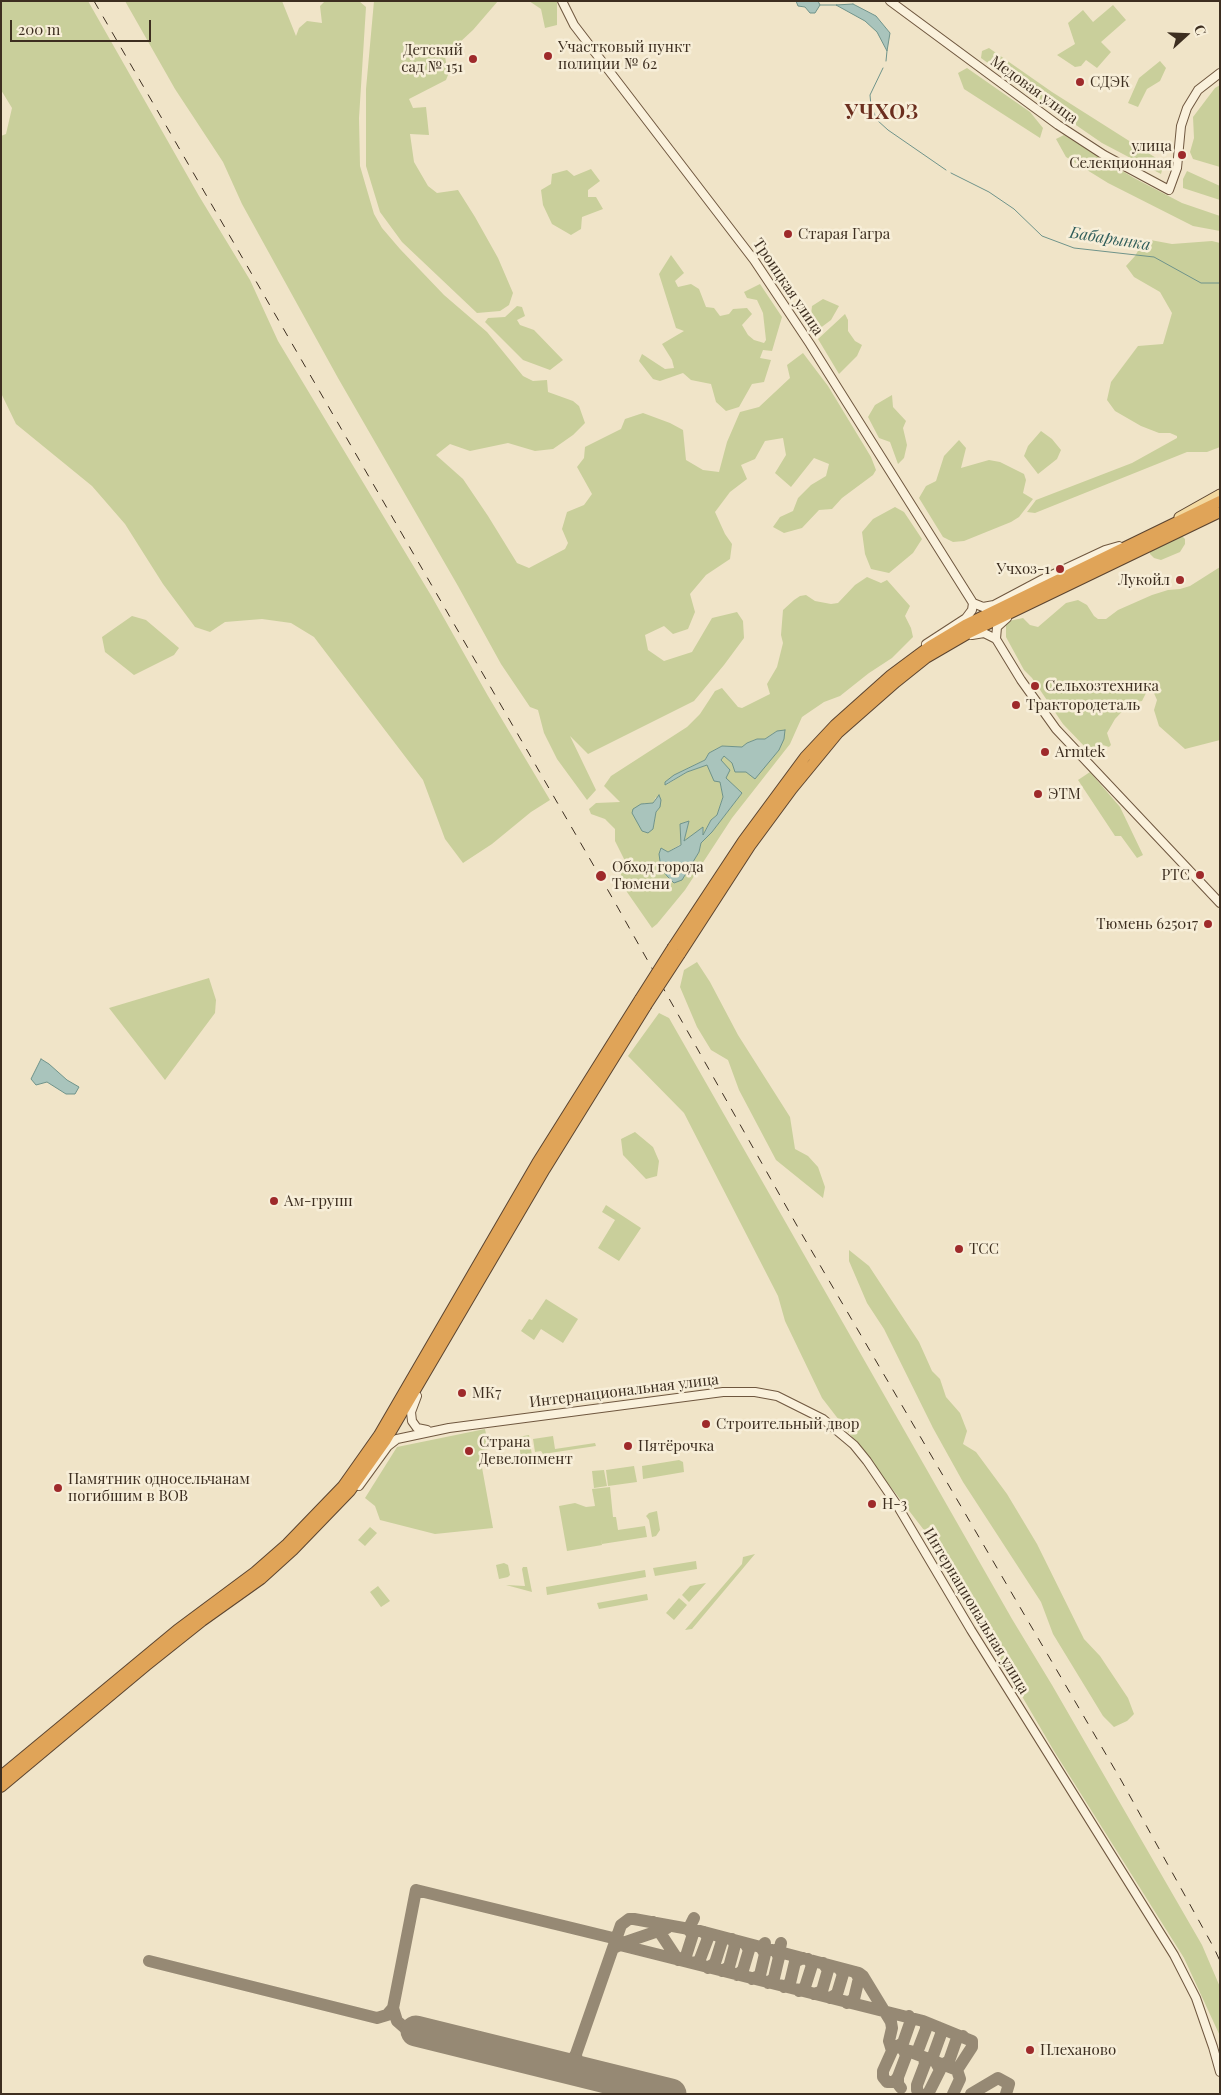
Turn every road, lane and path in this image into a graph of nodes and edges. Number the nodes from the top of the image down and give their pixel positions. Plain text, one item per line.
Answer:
1 (562, 1) edge
2 (890, 1) edge
3 (1220, 73) edge
4 (1220, 494) edge
5 (1220, 501) edge
6 (1220, 512) edge
7 (1168, 525) junction
8 (1130, 543) junction
9 (1063, 586) junction
10 (972, 602) junction
11 (996, 639) junction
12 (926, 658) junction
13 (908, 662) junction
14 (1220, 903) edge
15 (676, 951) junction
16 (643, 1003) junction
17 (439, 1349) junction
18 (434, 1430) junction
19 (332, 1511) junction
20 (1, 1776) edge
21 (1, 1788) edge
22 (1220, 2072) edge

1 - 10 street, Троицкая улица
2 - 3 street, Медовая улица
4 - 7 main road
5 - 7 highway
6 - 9 highway
7 - 8 highway
8 - 10 street
8 - 13 highway
9 - 11 street
9 - 12 highway
10 - 13 street
11 - 12 street
11 - 14 street
12 - 15 highway
13 - 15 highway
15 - 16 highway, bridge
16 - 17 highway
16 - 20 highway
17 - 18 street
17 - 19 highway
18 - 19 street, Интернациональная улица
18 - 22 street, Интернациональная улица
19 - 21 highway

